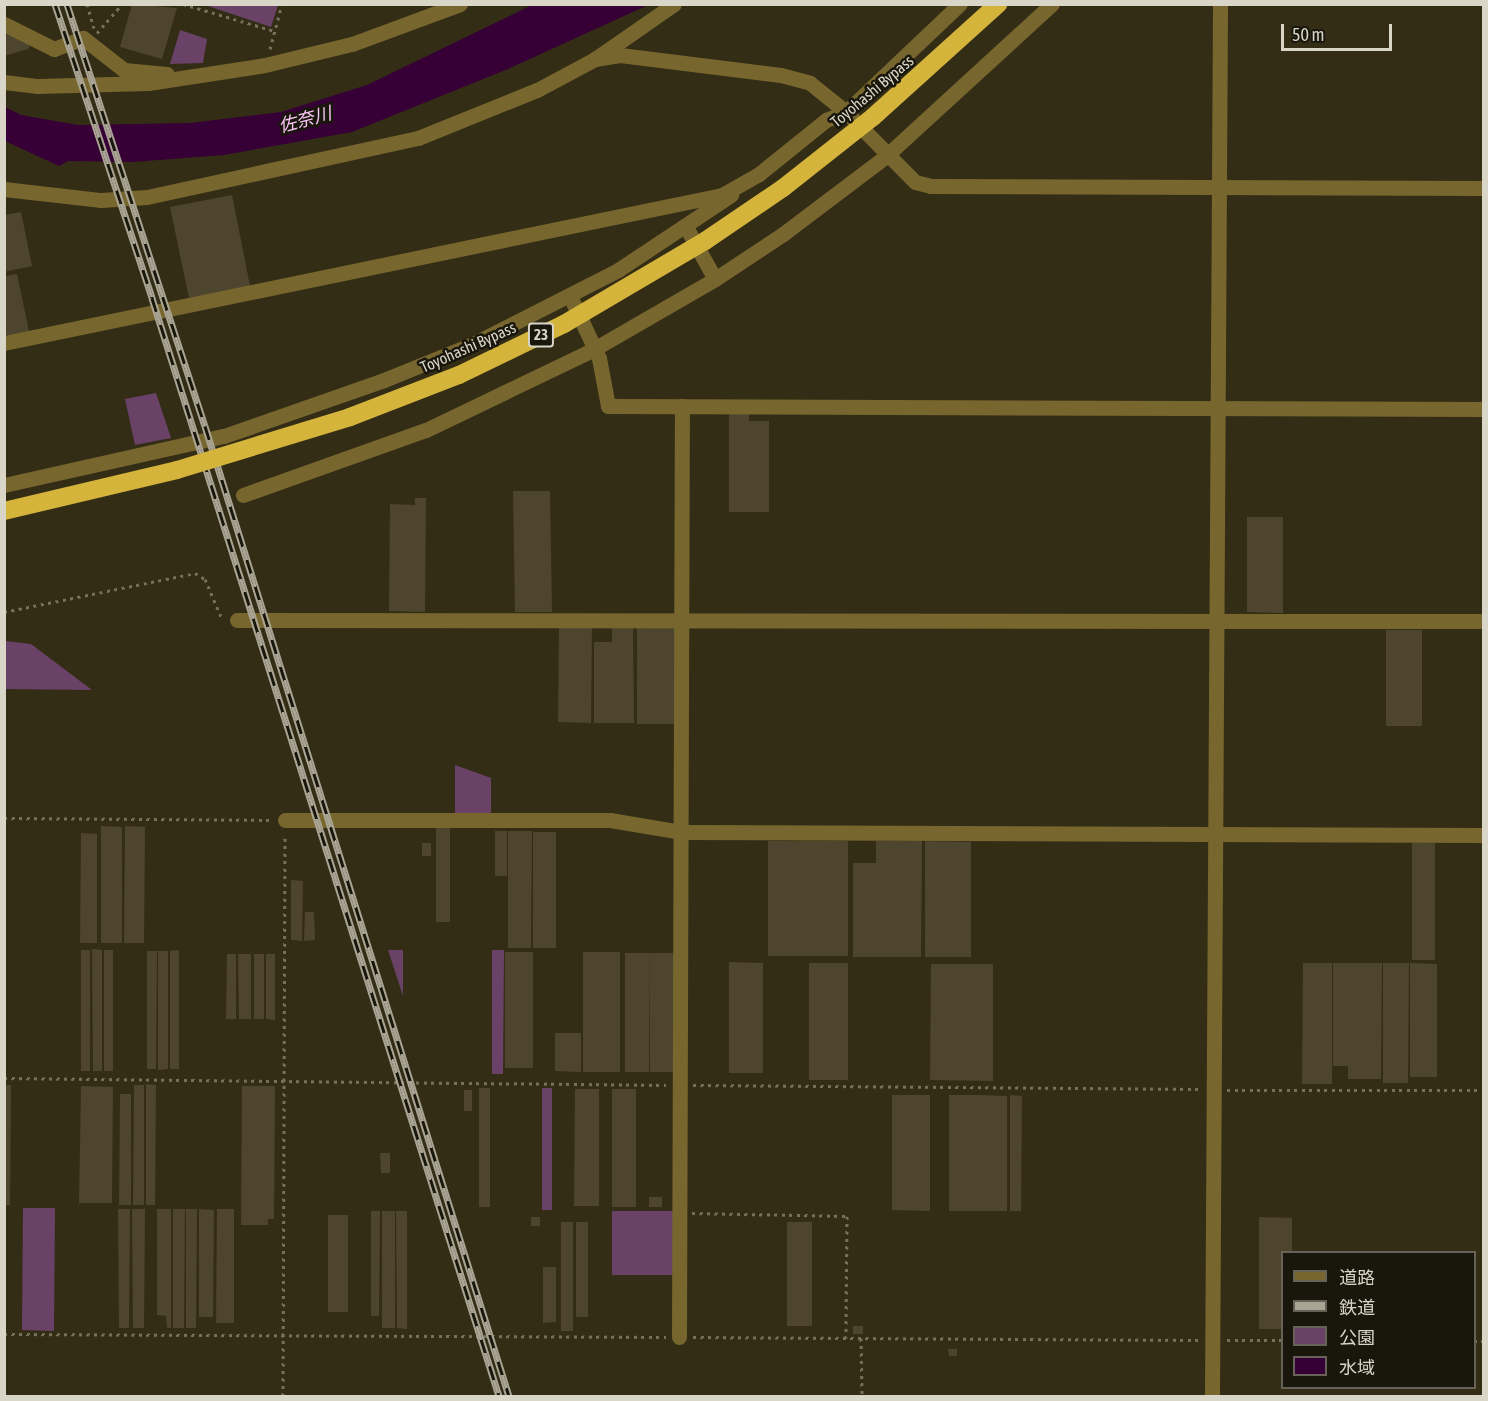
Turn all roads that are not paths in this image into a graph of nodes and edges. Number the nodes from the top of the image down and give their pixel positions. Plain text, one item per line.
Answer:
1 (460, 4) edge
2 (674, 4) edge
3 (960, 4) edge
4 (985, 4) edge
5 (998, 4) edge
6 (1052, 4) edge
7 (1220, 4) edge
8 (4, 24) edge
9 (595, 59) junction
10 (182, 76) junction
11 (4, 82) edge
12 (846, 112) junction
13 (886, 156) junction
14 (759, 174) junction
15 (1219, 188) junction
16 (1484, 188) edge
17 (4, 189) edge
18 (686, 227) junction
19 (715, 279) junction
20 (570, 296) junction
21 (4, 343) edge
22 (594, 349) junction
23 (682, 406) junction
24 (1219, 408) junction
25 (1484, 409) edge
26 (4, 485) edge
27 (243, 495) dead end
28 (4, 503) edge
29 (4, 511) edge
30 (237, 620) road end
31 (679, 620) junction
32 (1218, 620) junction
33 (1484, 621) edge
34 (285, 820) road end
35 (682, 832) junction
36 (1484, 835) edge
37 (1216, 836) junction
38 (679, 1337) road end
39 (1212, 1396) edge

1 - 10 street
2 - 9 street
3 - 12 street
4 - 28 highway, Toyohashi Bypass / 23
5 - 29 highway, Toyohashi Bypass / 23, bridge
6 - 13 street
7 - 15 street
8 - 10 street
9 - 12 street
9 - 17 street
10 - 11 street
12 - 13 street
12 - 14 street
13 - 15 street
13 - 19 street
14 - 18 street
14 - 21 street
15 - 16 street
15 - 24 street
18 - 19 street
18 - 20 street
19 - 22 street
20 - 22 street
20 - 26 street
22 - 23 street
22 - 27 street
23 - 24 street
23 - 31 street
24 - 25 street
24 - 32 street
30 - 31 street
31 - 32 street
31 - 35 street
32 - 33 street
32 - 37 street
34 - 35 street
35 - 37 street
35 - 38 street
36 - 37 street
37 - 39 street

